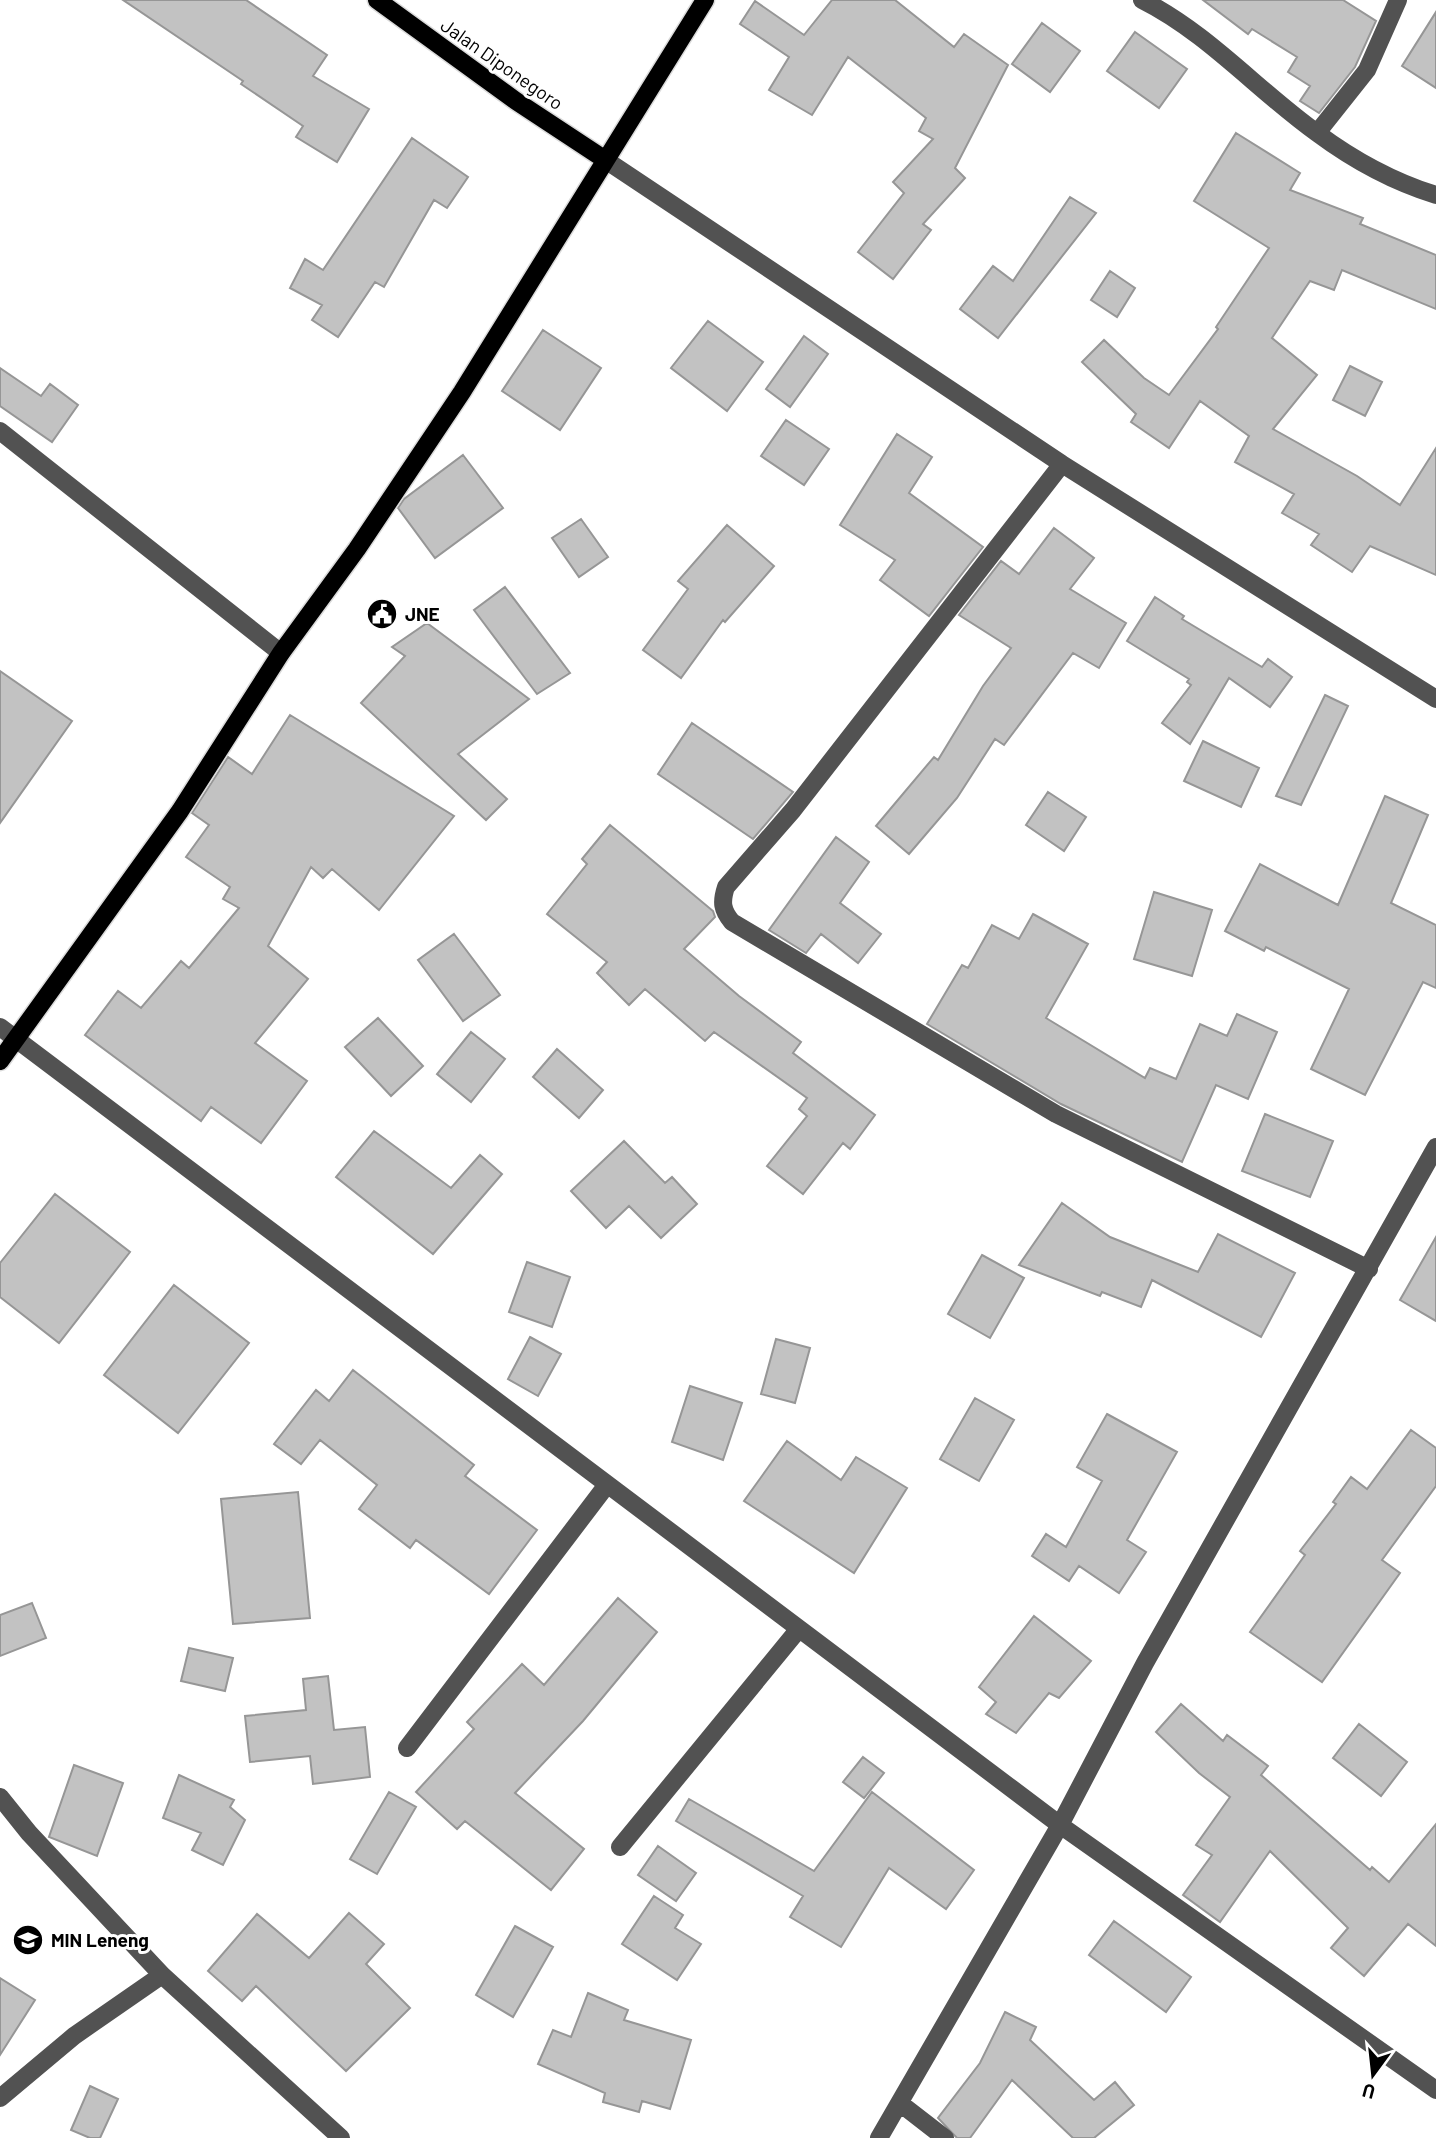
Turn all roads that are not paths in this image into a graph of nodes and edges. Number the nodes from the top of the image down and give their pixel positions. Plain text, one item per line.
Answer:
1 (377, 0) edge
2 (705, 0) edge
3 (1142, 0) edge
4 (1398, 0) edge
5 (1317, 133) junction
6 (604, 159) junction
7 (1436, 195) edge
8 (0, 431) edge
9 (1062, 464) junction
10 (281, 653) junction
11 (1436, 699) edge
12 (0, 1027) edge
13 (15, 1040) junction
14 (0, 1060) edge
15 (1436, 1147) edge
16 (1369, 1269) junction
17 (606, 1486) junction
18 (798, 1630) junction
19 (407, 1748) dead end
20 (0, 1797) edge
21 (1060, 1825) junction
22 (620, 1847) dead end
23 (162, 1975) junction
24 (1436, 2090) edge
25 (0, 2098) edge
26 (901, 2104) junction
27 (341, 2138) edge
28 (879, 2138) edge
29 (945, 2138) edge

1 - 6 main road, Jalan Diponegoro
2 - 6 main road
3 - 5 street
4 - 5 street
5 - 7 street
6 - 9 street
6 - 10 main road
8 - 10 street
9 - 11 street
9 - 16 street
10 - 13 main road
12 - 13 street
13 - 14 main road
13 - 17 street
15 - 16 street
16 - 21 street
17 - 18 street
17 - 19 street
18 - 21 street
18 - 22 street
20 - 23 street
21 - 24 street
21 - 26 street
23 - 25 street
23 - 27 street
26 - 28 street
26 - 29 street

